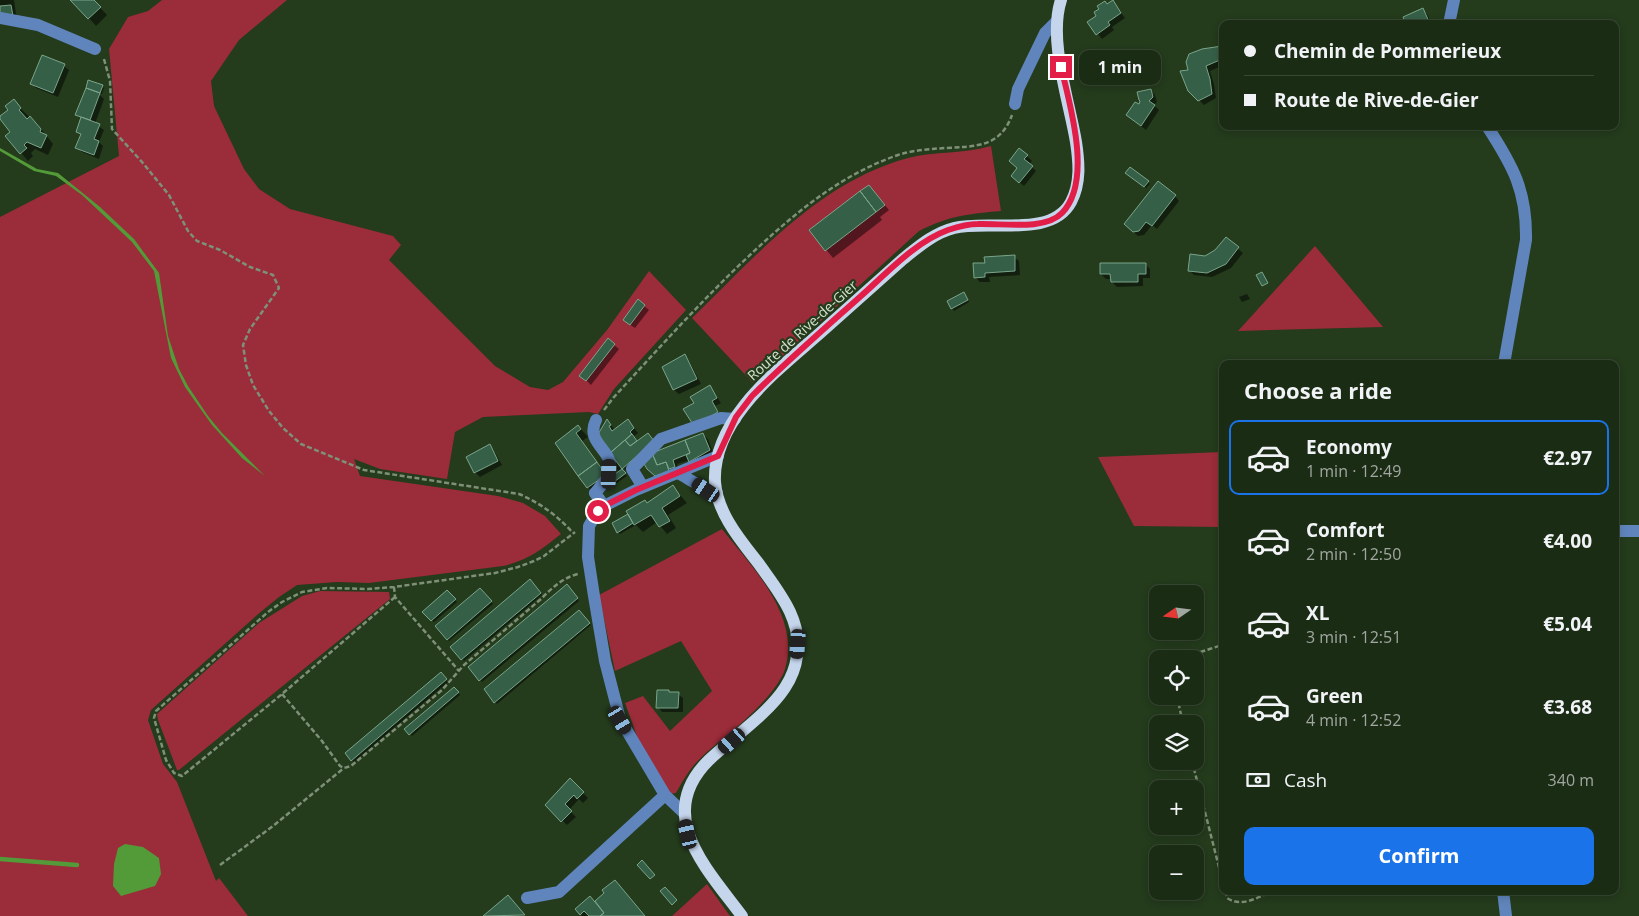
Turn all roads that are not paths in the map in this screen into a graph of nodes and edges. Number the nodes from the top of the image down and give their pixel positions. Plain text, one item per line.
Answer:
1 (1061, 0) edge
2 (1454, 0) edge
3 (0, 18) edge
4 (1450, 20) edge
5 (1057, 21) junction
6 (95, 49) road end
7 (1015, 104) road end
8 (1490, 130) edge
9 (1505, 360) edge
10 (735, 419) junction
11 (596, 420) road end
12 (718, 456) junction
13 (678, 473) junction
14 (643, 487) junction
15 (717, 493) junction
16 (604, 506) junction
17 (1619, 531) edge
18 (1639, 531) edge
19 (665, 795) junction
20 (684, 813) junction
21 (1503, 895) edge
22 (527, 898) dead end
23 (742, 916) edge
24 (1506, 916) edge

1 - 5 main road, Route de Rive-de-Gier
2 - 4 street
3 - 6 street
5 - 7 street
5 - 10 main road, Route de Rive-de-Gier
8 - 9 street
10 - 12 main road, Route de Rive-de-Gier
10 - 14 street
11 - 16 street
12 - 13 street
12 - 15 main road, Route de Rive-de-Gier
13 - 14 street
13 - 15 street
14 - 16 street
15 - 20 main road, Route de Rive-de-Gier
16 - 19 street
17 - 18 street
19 - 20 street
19 - 22 street
20 - 23 main road, Route de Rive-de-Gier
21 - 24 street

